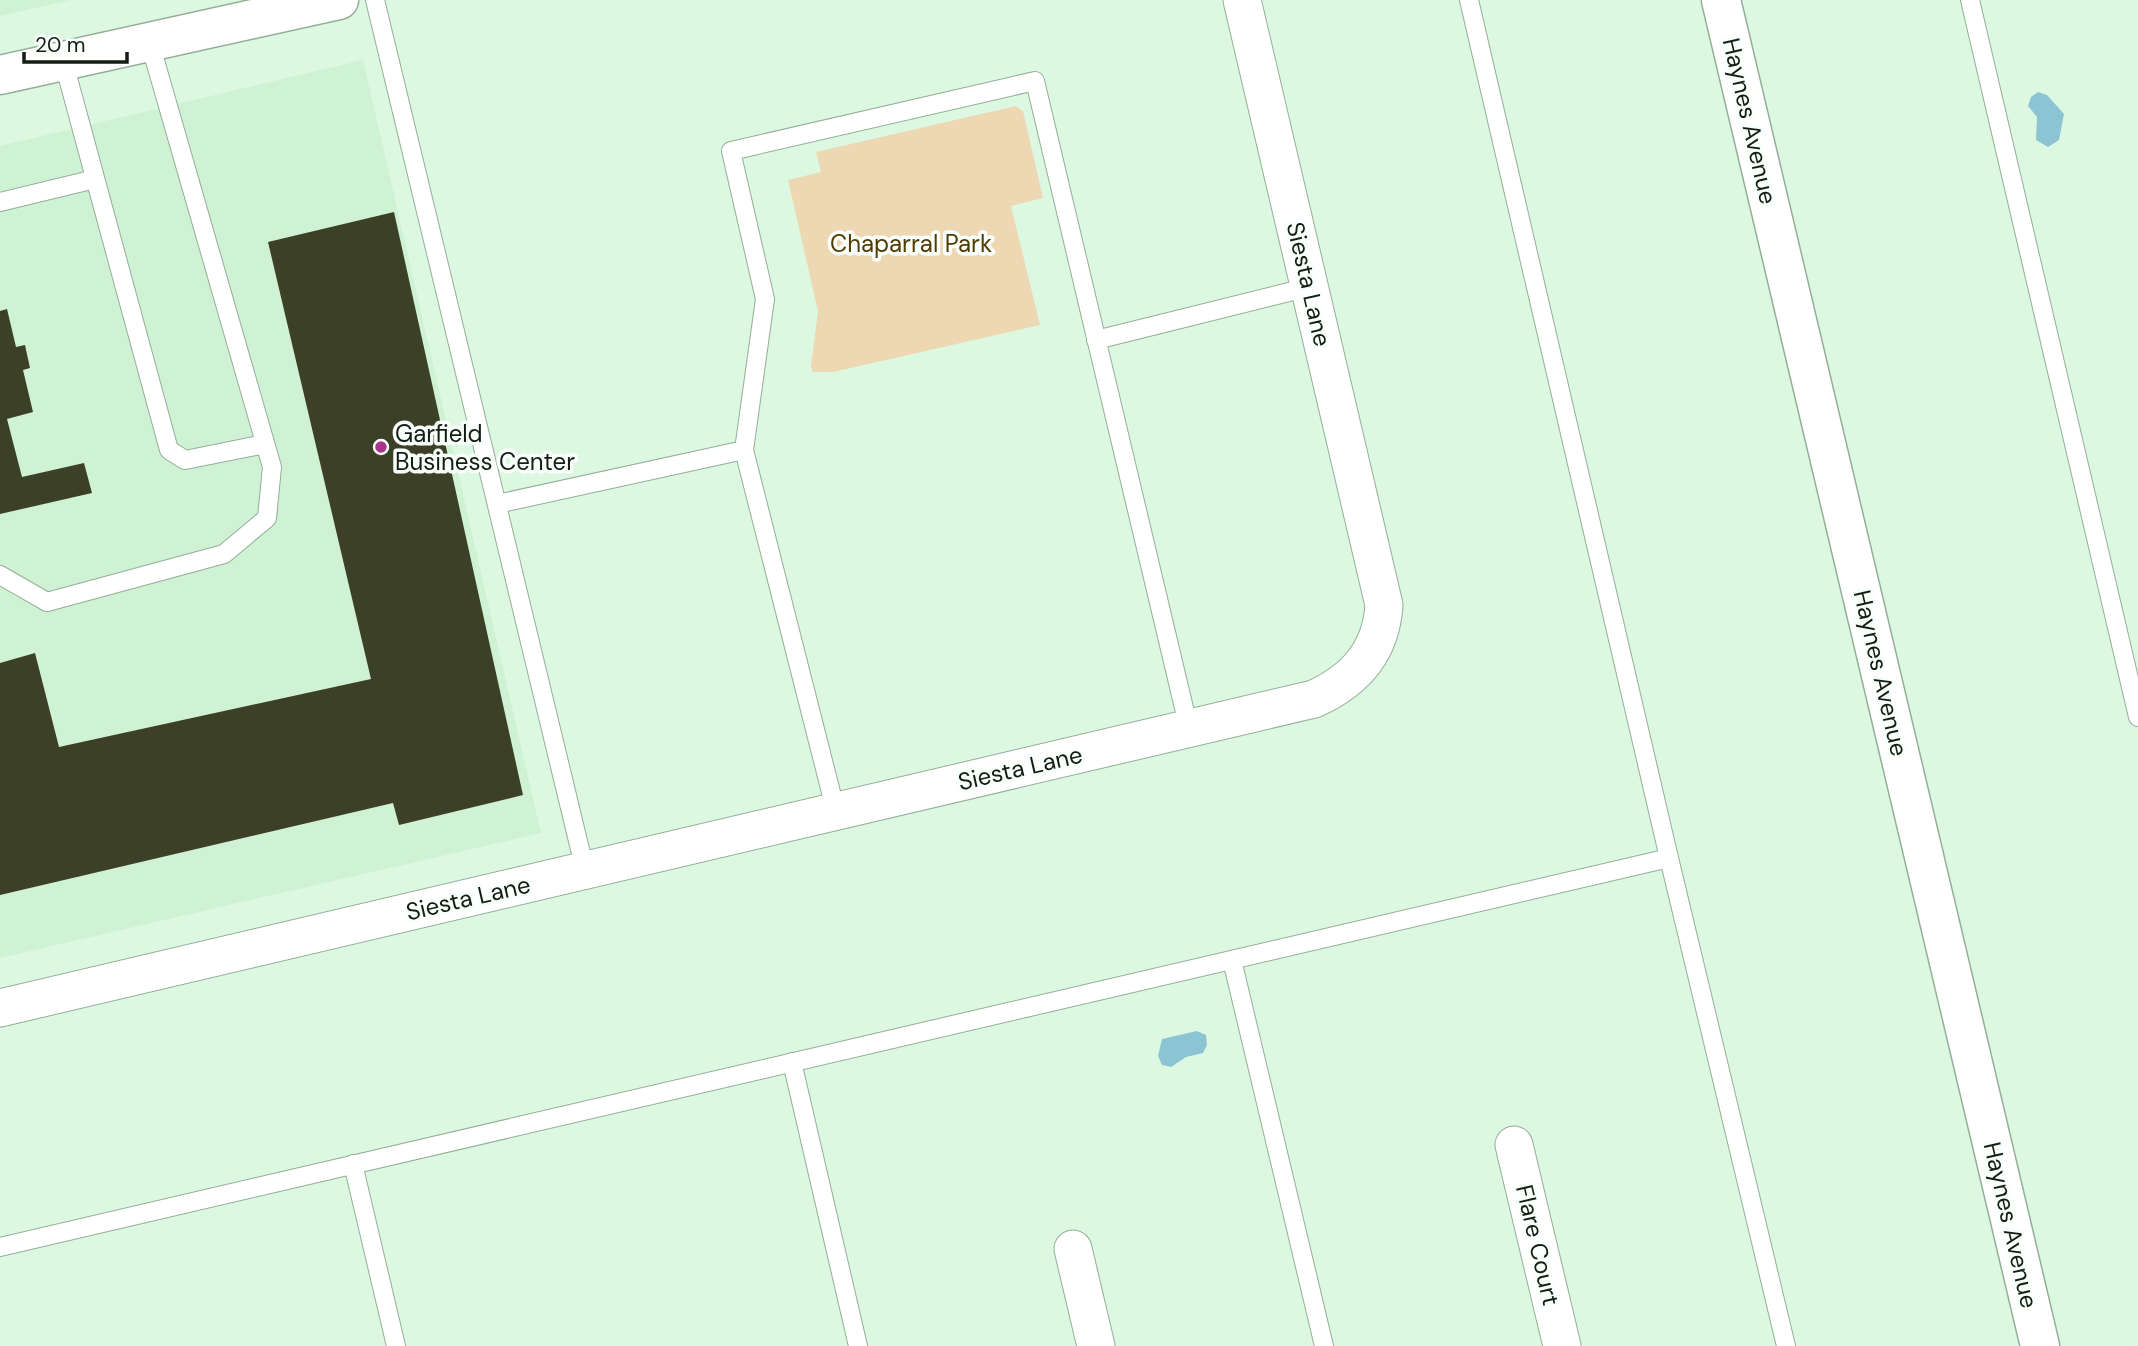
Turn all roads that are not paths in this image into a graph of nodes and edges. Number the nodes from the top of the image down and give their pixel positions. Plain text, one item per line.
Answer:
1 (339, 0) edge
2 (375, 0) edge
3 (1242, 0) edge
4 (1469, 0) edge
5 (1721, 0) edge
6 (1970, 0) edge
7 (149, 40) junction
8 (63, 60) junction
9 (0, 75) edge
10 (95, 179) junction
11 (0, 202) edge
12 (1310, 287) junction
13 (1096, 340) junction
14 (265, 444) junction
15 (744, 450) junction
16 (497, 504) junction
17 (0, 575) edge
18 (2138, 717) edge
19 (1189, 729) junction
20 (836, 812) junction
21 (1669, 858) junction
22 (585, 870) junction
23 (1232, 960) junction
24 (0, 1007) edge
25 (792, 1062) junction
26 (1514, 1145) dead end
27 (353, 1164) junction
28 (0, 1247) edge
29 (1073, 1249) dead end
30 (396, 1346) edge
31 (858, 1346) edge
32 (1096, 1346) edge
33 (1324, 1346) edge
34 (1562, 1346) edge
35 (1787, 1346) edge
36 (2040, 1346) edge

1 - 7 street
2 - 16 lane
3 - 12 street, Siesta Lane
4 - 21 lane
5 - 36 street, Haynes Avenue
6 - 18 lane
7 - 8 street
7 - 14 lane
8 - 9 street
8 - 10 lane
10 - 11 lane
10 - 14 lane
12 - 13 lane
12 - 19 street, Siesta Lane
13 - 15 lane
13 - 19 lane
14 - 17 lane
15 - 16 lane
15 - 20 lane
16 - 22 lane
19 - 20 street, Siesta Lane
20 - 22 street, Siesta Lane
21 - 23 lane
21 - 35 lane
22 - 24 street, Siesta Lane
23 - 25 lane
23 - 33 lane
25 - 27 lane
25 - 31 lane
26 - 34 street, Flare Court
27 - 28 lane
27 - 30 lane
29 - 32 street

